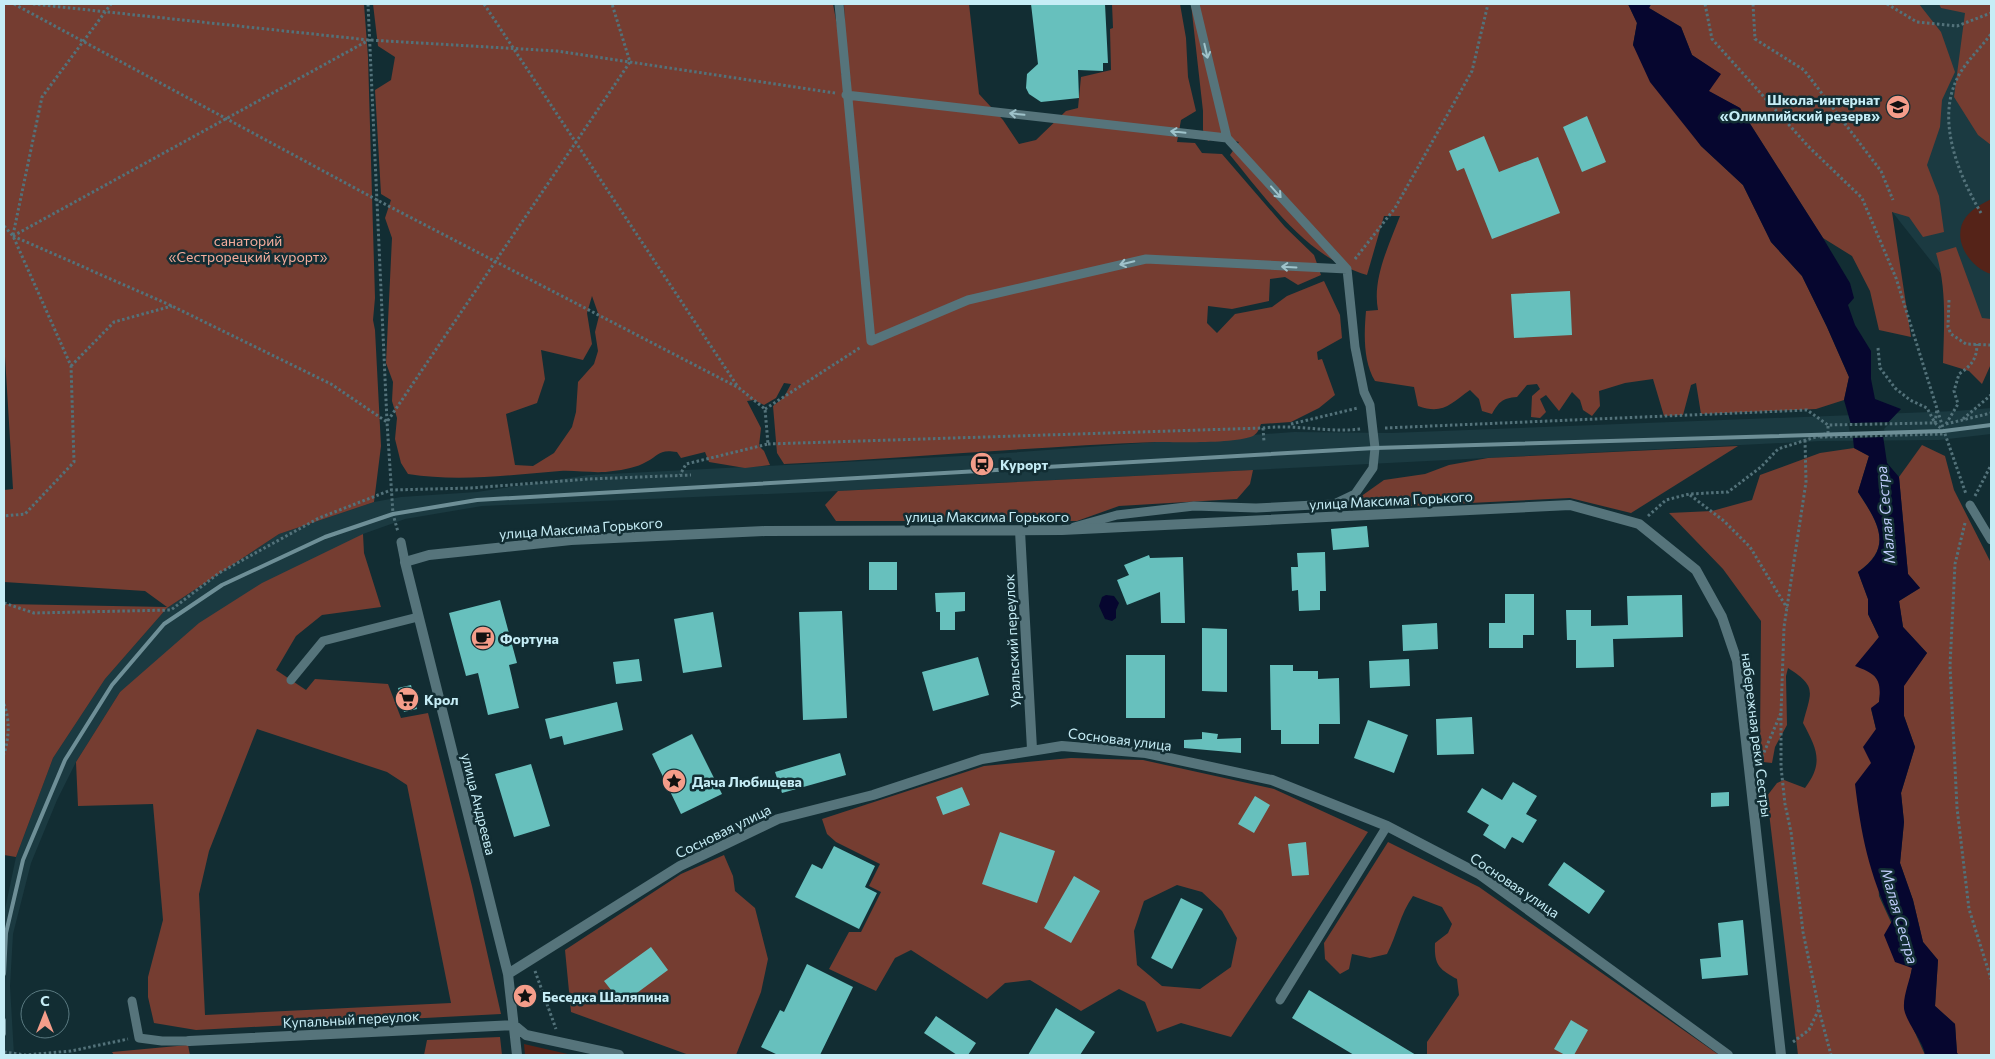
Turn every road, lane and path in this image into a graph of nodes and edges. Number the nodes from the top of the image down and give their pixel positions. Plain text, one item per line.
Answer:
1 (14, 4) edge
2 (33, 4) edge
3 (110, 4) edge
4 (368, 4) edge
5 (484, 4) edge
6 (612, 4) edge
7 (839, 4) edge
8 (1195, 4) edge
9 (1488, 4) edge
10 (1705, 4) edge
11 (1753, 4) edge
12 (1888, 4) edge
13 (105, 11) junction
14 (1991, 13) edge
15 (1991, 34) edge
16 (369, 40) junction
17 (83, 41) junction
18 (512, 48) junction
19 (630, 62) junction
20 (846, 95) junction
21 (225, 118) junction
22 (1227, 138) junction
23 (576, 142) junction
24 (376, 200) junction
25 (1893, 200) dead end
26 (1981, 212) dead end
27 (4, 226) edge
28 (13, 236) junction
29 (495, 262) junction
30 (1347, 269) junction
31 (1949, 300) dead end
32 (172, 306) junction
33 (871, 341) junction
34 (1977, 344) junction
35 (1991, 345) edge
36 (1878, 348) dead end
37 (71, 366) junction
38 (739, 388) junction
39 (1991, 395) edge
40 (1370, 405) junction
41 (765, 409) junction
42 (1937, 409) junction
43 (1991, 413) edge
44 (1960, 421) junction
45 (387, 422) junction
46 (1933, 423) junction
47 (1288, 425) junction
48 (1828, 425) junction
49 (1944, 425) junction
50 (1263, 428) junction
51 (1374, 428) junction
52 (1944, 432) junction
53 (1816, 437) junction
54 (1805, 440) junction
55 (1264, 442) dead end
56 (768, 444) junction
57 (1991, 465) edge
58 (680, 475) junction
59 (691, 475) dead end
60 (391, 490) junction
61 (1689, 494) junction
62 (1570, 505) joint
63 (1970, 505) junction
64 (4, 516) edge
65 (1638, 524) junction
66 (1062, 530) junction
67 (1020, 531) junction
68 (1991, 540) edge
69 (401, 542) joint
70 (405, 562) junction
71 (4, 602) edge
72 (1787, 608) junction
73 (418, 616) junction
74 (291, 680) dead end
75 (4, 704) edge
76 (1780, 713) junction
77 (1032, 749) junction
78 (4, 754) edge
79 (1750, 783) junction
80 (1387, 826) junction
81 (531, 960) junction
82 (508, 974) junction
83 (1991, 979) edge
84 (1280, 1000) dead end
85 (132, 1001) dead end
86 (1819, 1009) junction
87 (514, 1025) junction
88 (139, 1038) junction
89 (189, 1041) joint
90 (561, 1041) junction
91 (4, 1052) edge
92 (1781, 1054) edge
93 (517, 1055) edge
94 (619, 1055) edge
95 (1728, 1055) edge
96 (1831, 1055) edge

1 - 17 path
2 - 13 path
3 - 13 path
4 - 16 path
5 - 18 path
6 - 19 path
7 - 20 lane
8 -> 22 lane
9 - 30 path
10 - 42 path
11 - 25 path
12 - 14 path
13 - 16 path
13 - 17 path
15 - 26 path
16 - 18 path
16 - 21 path
16 - 24 path
17 - 21 path
17 - 28 path
18 - 19 path
18 - 23 path
19 - 20 path
19 - 23 path
22 -> 20 lane
20 - 33 lane
21 - 24 path
21 - 28 path
22 -> 30 lane
23 - 29 path
23 - 38 path
24 - 29 path
24 - 45 path
27 - 28 path
28 - 32 path
28 - 37 path
29 - 38 path
29 - 45 path
30 -> 33 lane
30 - 40 lane
31 - 34 path
32 - 37 path
32 - 45 path
33 - 41 path
34 - 35 path
34 - 49 path
36 - 46 path
37 - 64 path
38 - 41 path
39 - 44 path
40 - 47 path
40 - 51 lane
41 - 56 path
42 - 46 path
42 - 49 path
43 - 44 path
44 - 49 path
45 - 60 path
46 - 48 path
46 - 52 path
47 - 50 path
47 - 51 path
48 - 51 path
48 - 53 path
49 - 52 path
50 - 55 path
50 - 56 path
51 - 66 lane
52 - 53 path
52 - 63 path
53 - 54 path
54 - 61 path
54 - 72 path
56 - 58 path
57 - 63 path
58 - 59 path
58 - 60 path
60 - 69 path
60 - 71 path
61 - 65 path
61 - 72 path
62 - 65 street, набережная реки Сестры
62 - 66 street, улица Максима Горького
63 - 68 lane
63 - 83 path
65 - 79 street, набережная реки Сестры
66 - 67 street, улица Максима Горького
67 - 70 street, улица Максима Горького
67 - 77 street, Уральский переулок
69 - 70 lane
70 - 73 street, улица Андреева
72 - 76 path
73 - 74 lane
73 - 82 street, улица Андреева
75 - 78 path
76 - 79 path
76 - 86 path
77 - 80 street, Сосновая улица
77 - 81 street, Сосновая улица
79 - 92 street, набережная реки Сестры
80 - 84 lane
80 - 95 street, Сосновая улица
81 - 82 street, Сосновая улица
81 - 90 path
82 - 87 street, улица Андреева
85 - 88 lane
86 - 92 path
86 - 96 path
87 - 89 street, Купальный переулок
87 - 90 street
87 - 93 street, улица Андреева
88 - 89 lane
88 - 91 path
90 - 94 street

